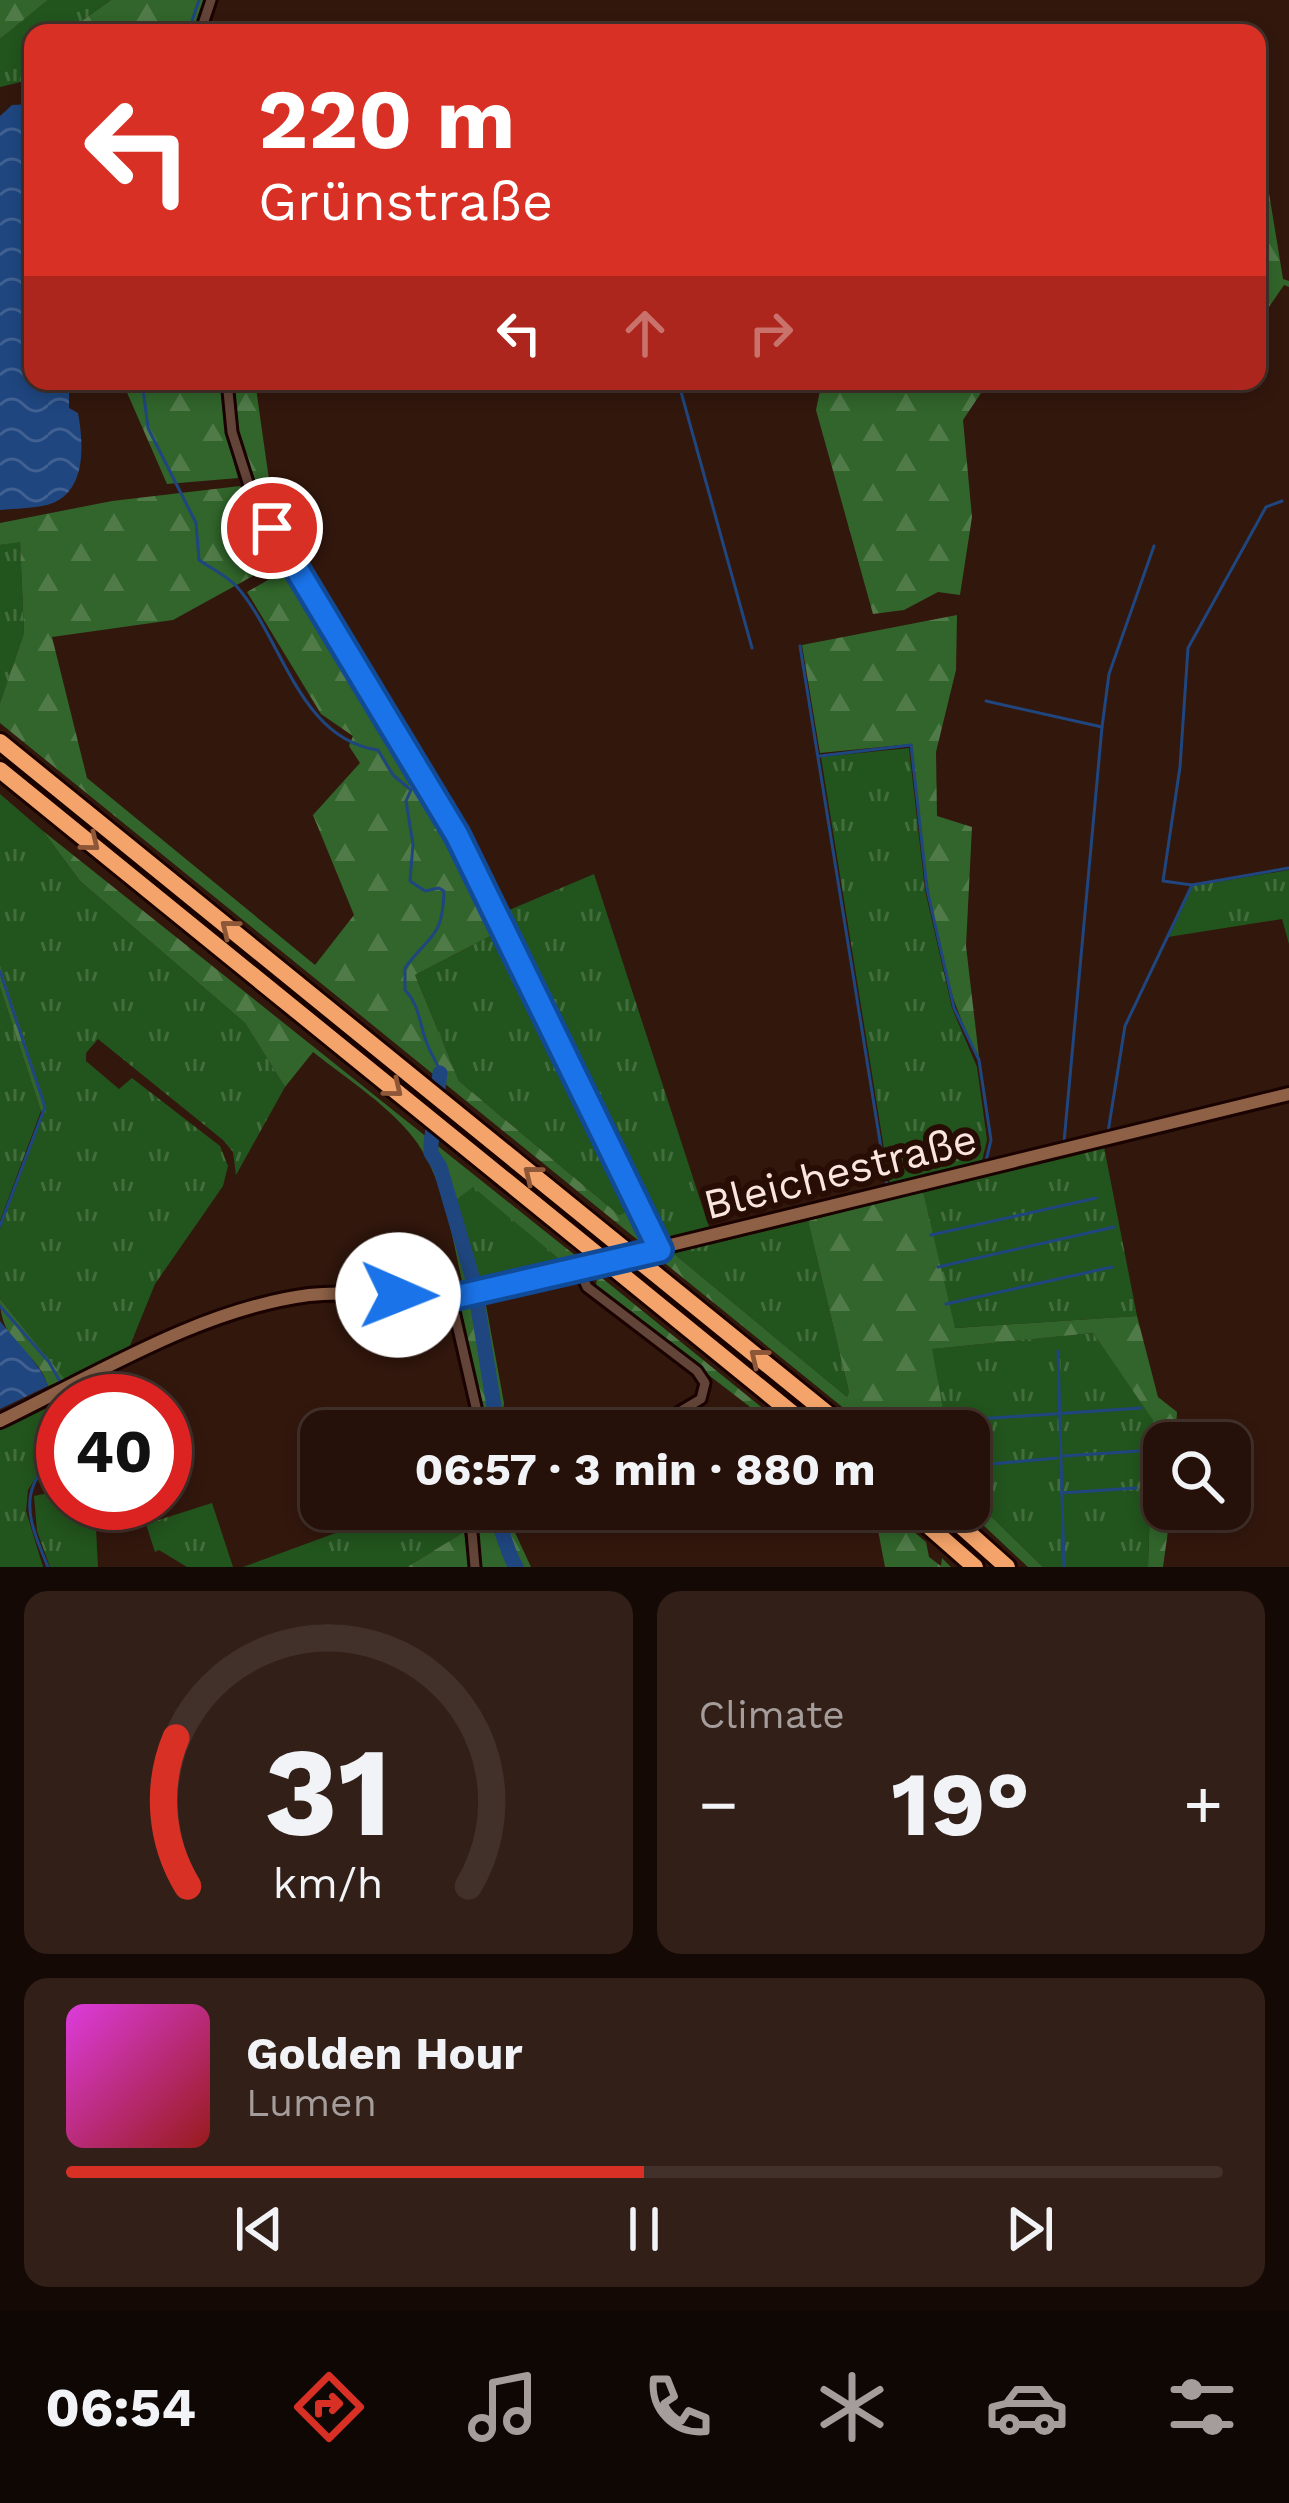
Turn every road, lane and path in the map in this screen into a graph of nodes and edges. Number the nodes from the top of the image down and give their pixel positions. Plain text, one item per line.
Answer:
1 (228, 390) edge
2 (0, 742) edge
3 (0, 770) edge
4 (1289, 1094) edge
5 (660, 1250) junction
6 (579, 1269) junction
7 (454, 1297) junction
8 (476, 1410) edge
9 (682, 1410) edge
10 (788, 1410) edge
11 (823, 1410) edge
12 (0, 1421) edge
13 (472, 1530) edge
14 (933, 1530) edge
15 (966, 1530) edge
16 (475, 1567) edge
17 (975, 1567) edge
18 (1007, 1567) edge

1 - 5 street
11 -> 2 highway, bridge
3 -> 10 highway, bridge
4 - 5 street, Bleichestraße
5 - 6 street, Bleichestraße
6 - 7 street, Bleichestraße
6 - 9 street
7 - 8 street
7 - 12 street, Bleichestraße
13 - 16 street
14 - 17 highway
15 - 18 highway

